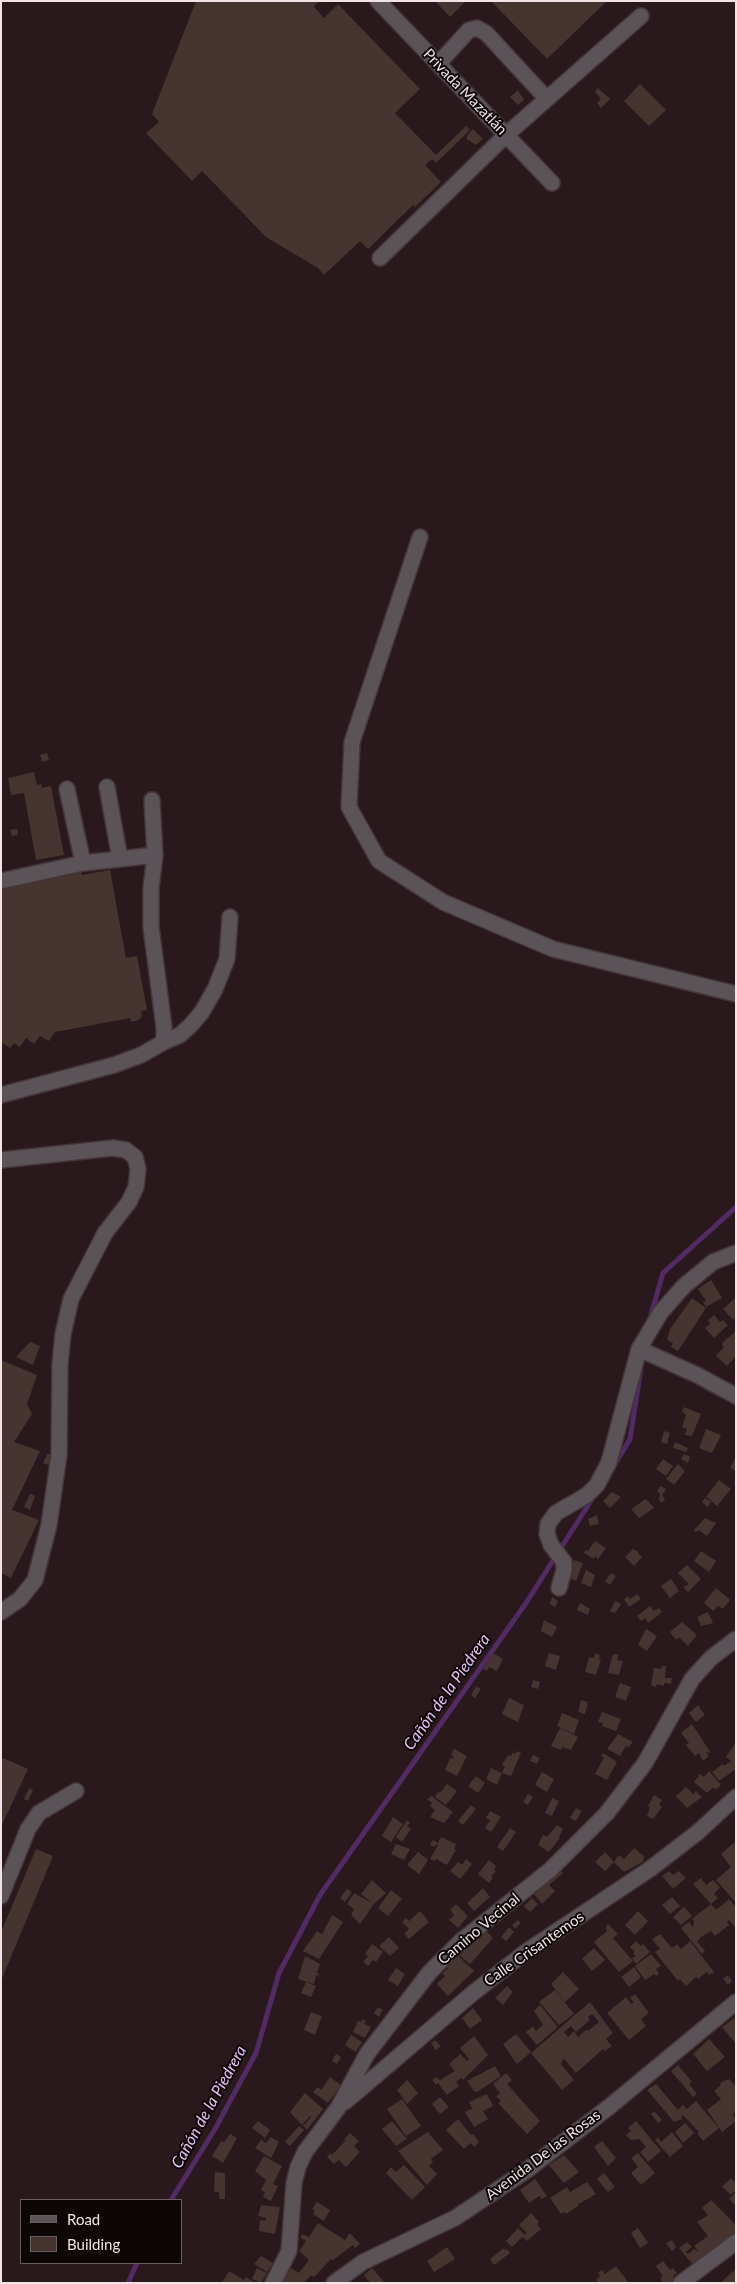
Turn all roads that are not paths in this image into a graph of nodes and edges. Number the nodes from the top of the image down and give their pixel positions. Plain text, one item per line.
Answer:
1 (378, 1) edge
2 (641, 16) dead end
3 (438, 64) junction
4 (548, 99) junction
5 (506, 135) junction
6 (552, 183) dead end
7 (380, 258) dead end
8 (420, 536) dead end
9 (107, 787) dead end
10 (67, 789) dead end
11 (152, 800) dead end
12 (155, 855) junction
13 (120, 859) junction
14 (83, 863) junction
15 (1, 881) edge
16 (230, 918) dead end
17 (736, 994) edge
18 (164, 1042) junction
19 (1, 1095) edge
20 (1, 1160) edge
21 (736, 1253) edge
22 (638, 1349) junction
23 (736, 1396) edge
24 (559, 1588) dead end
25 (1, 1612) edge
26 (736, 1638) edge
27 (76, 1791) dead end
28 (736, 1797) edge
29 (1, 1896) edge
30 (736, 2002) edge
31 (338, 2108) junction
32 (736, 2242) edge
33 (273, 2283) edge
34 (334, 2283) edge
35 (681, 2283) edge

1 - 3 street, Privada Mazatlán
2 - 4 street
3 - 4 street
3 - 5 street, Privada Mazatlán
4 - 5 street
5 - 6 street, Privada Mazatlán
5 - 7 street
8 - 17 street
9 - 13 street
10 - 14 street
11 - 12 street
12 - 13 street
12 - 18 street
13 - 14 street
14 - 15 street
16 - 18 street
18 - 19 street
20 - 25 street
21 - 22 street
22 - 23 street
22 - 24 street
26 - 31 street, Camino Vecinal
27 - 29 street
28 - 31 street, Calle Crisantemos
30 - 34 street, Avenida De las Rosas
31 - 33 street, Camino Vecinal
32 - 35 street

